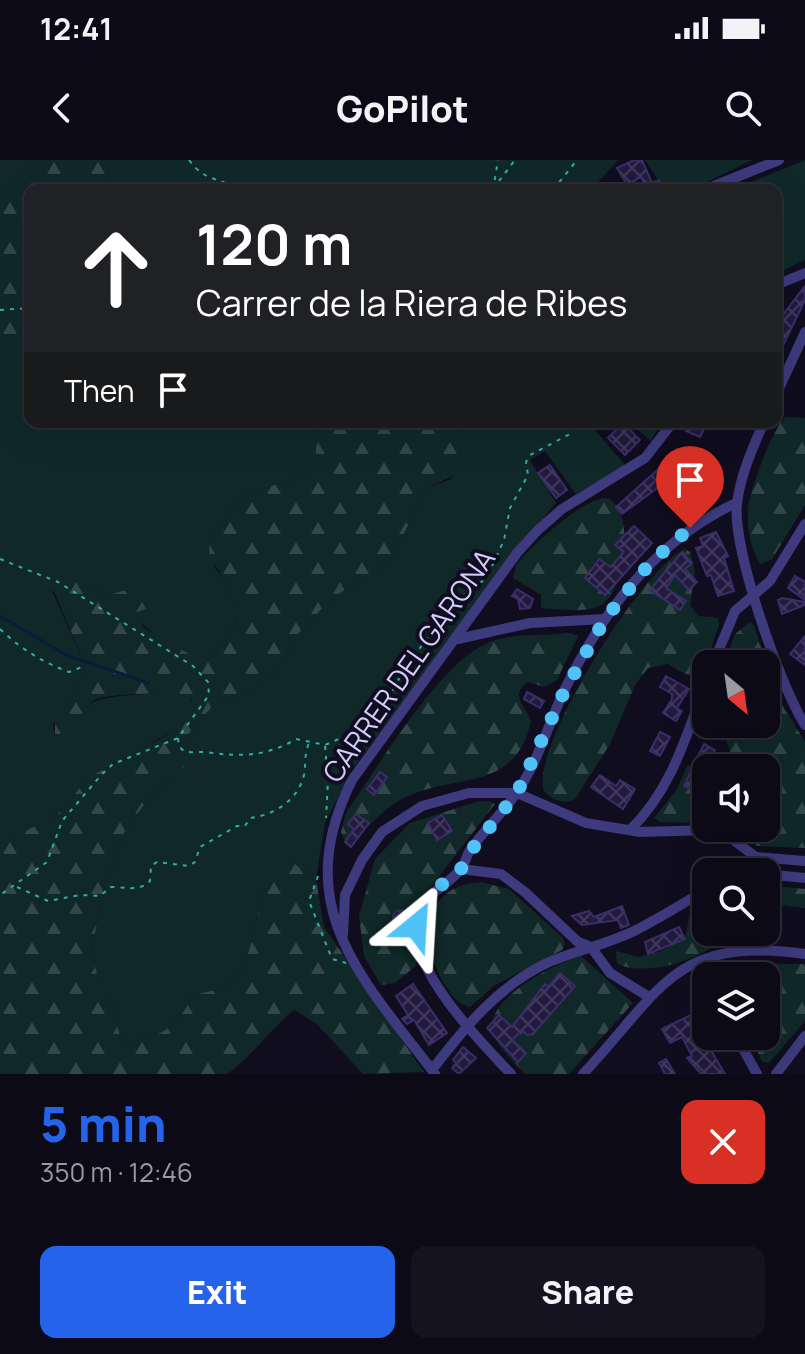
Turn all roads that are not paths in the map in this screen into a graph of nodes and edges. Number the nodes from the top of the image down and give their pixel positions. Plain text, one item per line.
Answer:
1 (779, 160) edge
2 (719, 184) edge
3 (805, 273) edge
4 (782, 283) edge
5 (805, 332) edge
6 (782, 382) edge
7 (668, 428) edge
8 (762, 428) edge
9 (736, 503) junction
10 (805, 524) edge
11 (755, 595) junction
12 (605, 619) junction
13 (458, 639) junction
14 (719, 650) edge
15 (692, 724) edge
16 (805, 725) edge
17 (517, 793) junction
18 (630, 830) junction
19 (756, 857) joint
20 (805, 861) edge
21 (461, 869) junction
22 (780, 875) edge
23 (805, 878) edge
24 (692, 898) edge
25 (344, 947) junction
26 (591, 947) junction
27 (805, 954) edge
28 (698, 962) edge
29 (692, 965) edge
30 (649, 997) junction
31 (468, 1025) junction
32 (805, 1036) edge
33 (744, 1050) edge
34 (434, 1072) edge
35 (511, 1074) edge
36 (583, 1074) edge
37 (757, 1074) edge
38 (776, 1074) edge

1 - 2 street
3 - 4 street
5 - 6 street
7 - 13 street, CARRER DEL GARONA
8 - 9 street
9 - 11 street
9 - 12 street
10 - 11 street
11 - 14 street
11 - 16 street
12 - 13 street
12 - 17 street
13 - 25 street, CARRER DEL GARONA
15 - 18 street
17 - 18 street
17 - 21 street
17 - 25 street
18 - 19 street
19 - 20 street
21 - 26 street
21 - 31 street
22 - 23 street
24 - 26 street
25 - 34 street, CARRER DEL GARONA
26 - 30 street
26 - 31 street
27 - 28 street
29 - 30 street
30 - 36 street
31 - 34 street
31 - 35 street
32 - 38 street
33 - 37 street

